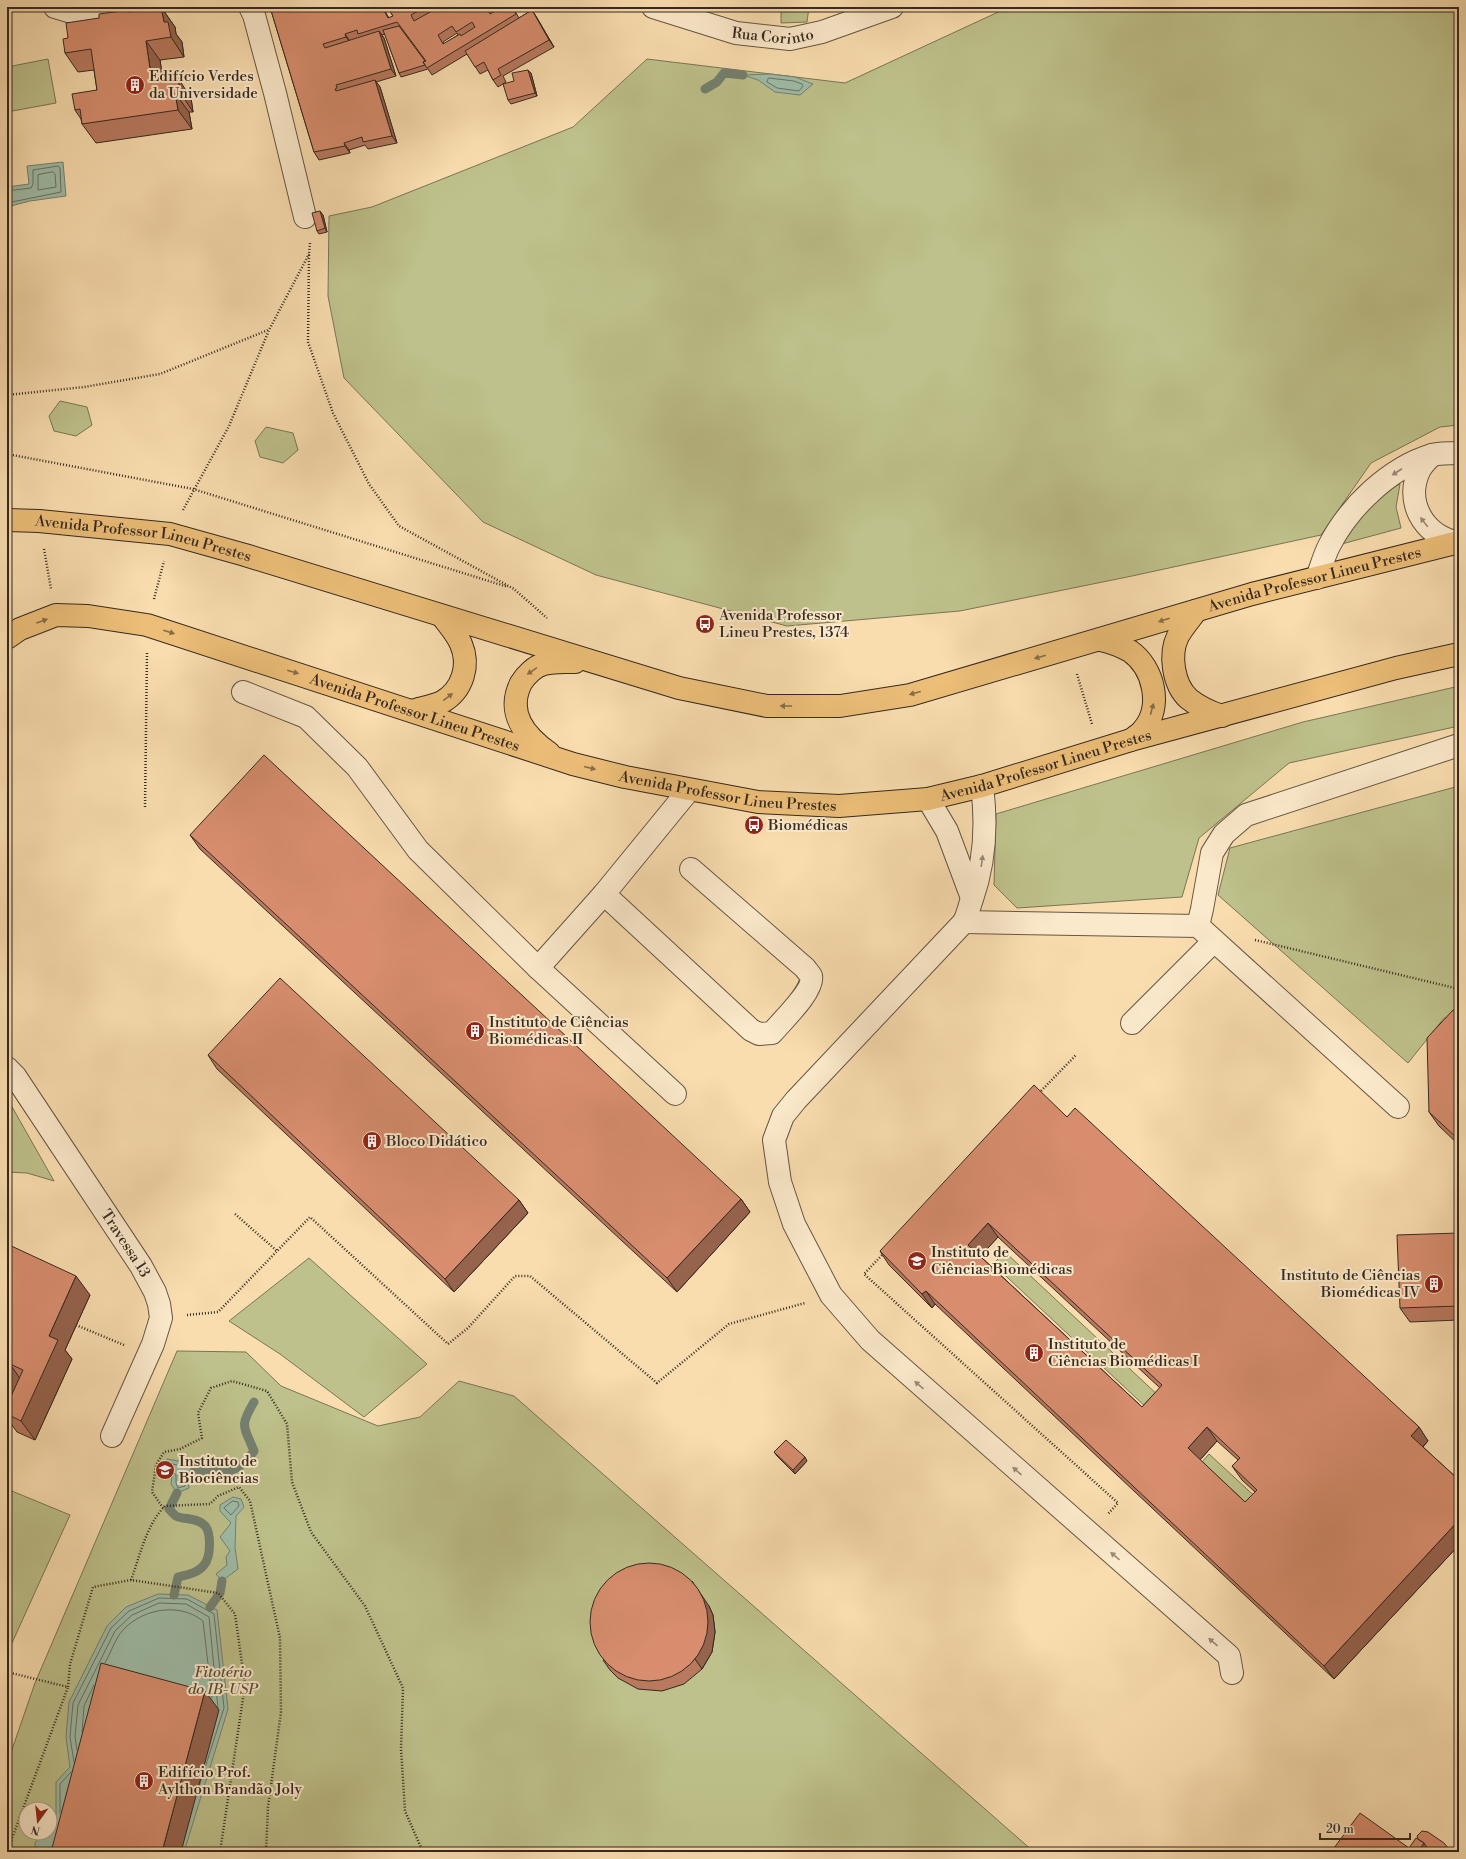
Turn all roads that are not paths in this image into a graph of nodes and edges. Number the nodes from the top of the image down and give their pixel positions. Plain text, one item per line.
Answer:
1 (55, 7) edge
2 (146, 7) edge
3 (250, 7) edge
4 (653, 7) edge
5 (892, 7) edge
6 (306, 217) road end
7 (1459, 453) edge
8 (1432, 455) junction
9 (7, 520) edge
10 (1457, 542) edge
11 (1317, 578) junction
12 (1196, 611) junction
13 (442, 616) junction
14 (7, 638) edge
15 (1101, 640) junction
16 (1459, 654) edge
17 (596, 663) junction
18 (243, 692) dead end
19 (412, 711) junction
20 (1222, 716) junction
21 (1131, 740) junction
22 (1459, 745) edge
23 (558, 759) junction
24 (982, 786) junction
25 (689, 790) junction
26 (928, 799) junction
27 (691, 869) dead end
28 (604, 894) junction
29 (972, 898) junction
30 (964, 922) junction
31 (1198, 926) junction
32 (1214, 941) junction
33 (538, 968) junction
34 (1132, 1024) dead end
35 (7, 1068) edge
36 (675, 1094) dead end
37 (1398, 1107) dead end
38 (112, 1436) dead end
39 (1232, 1673) dead end

1 - 2 street
3 - 6 street
4 - 5 street, Rua Corinto
7 - 8 street
10 -> 8 street
8 -> 11 street
9 - 13 main road, Avenida Professor Lineu Prestes
10 - 11 main road, Avenida Professor Lineu Prestes
11 - 12 main road, Avenida Professor Lineu Prestes
12 -> 15 main road, Avenida Professor Lineu Prestes
12 - 20 main road
13 - 17 main road, Avenida Professor Lineu Prestes
19 -> 13 main road
14 -> 19 main road, Avenida Professor Lineu Prestes
15 -> 17 main road, Avenida Professor Lineu Prestes
21 -> 15 main road
16 - 20 main road, Avenida Professor Lineu Prestes
17 -> 23 main road
18 - 33 street
19 - 23 main road, Avenida Professor Lineu Prestes
20 - 21 main road, Avenida Professor Lineu Prestes
21 - 24 main road, Avenida Professor Lineu Prestes
22 - 31 street
23 -> 25 main road, Avenida Professor Lineu Prestes
24 - 26 main road, Avenida Professor Lineu Prestes
29 -> 24 street
25 - 26 main road, Avenida Professor Lineu Prestes
25 - 28 street
26 - 29 street
27 - 28 street
28 - 33 street
29 - 30 street
30 - 31 street
39 -> 30 street
31 - 32 street
32 - 34 street
32 - 37 street
33 - 36 street
35 - 38 street, Travessa 13

